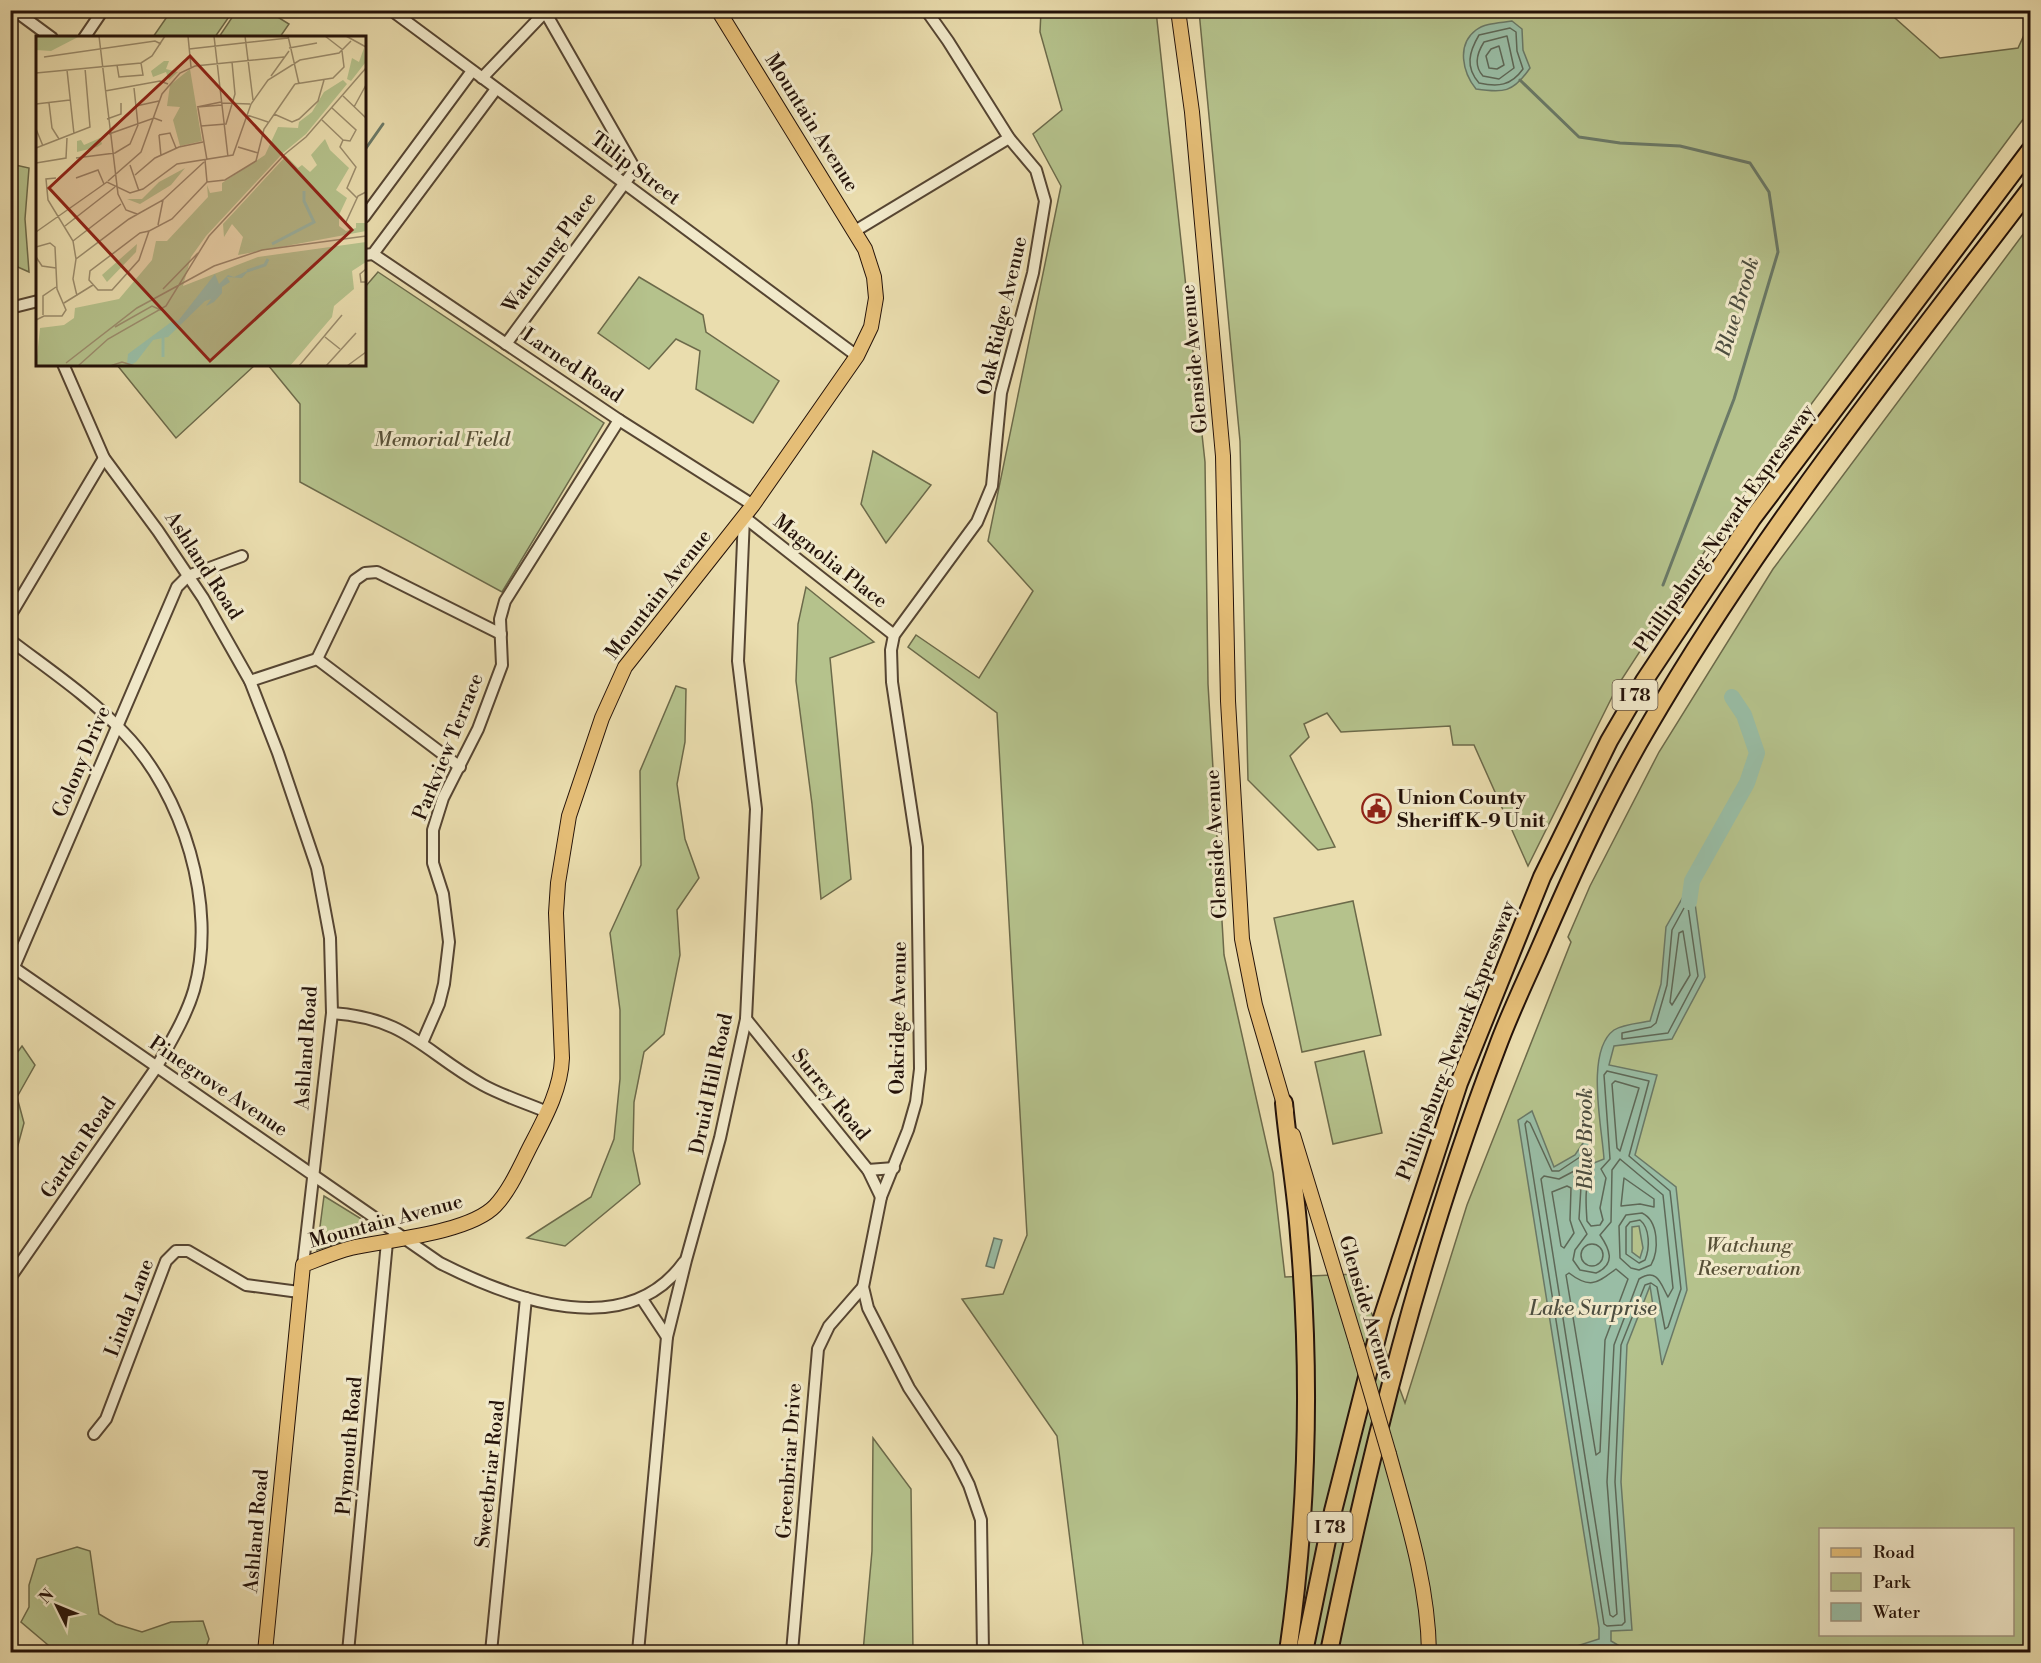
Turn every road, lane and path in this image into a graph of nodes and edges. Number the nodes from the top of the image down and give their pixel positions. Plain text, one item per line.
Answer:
1 (14, 10) edge
2 (103, 10) edge
3 (391, 10) edge
4 (718, 10) edge
5 (926, 10) edge
6 (1178, 10) edge
7 (545, 11) edge
8 (49, 36) edge
9 (85, 36) edge
10 (472, 71) junction
11 (482, 78) junction
12 (496, 89) junction
13 (1009, 138) junction
14 (2031, 150) edge
15 (624, 184) junction
16 (2031, 189) edge
17 (366, 214) edge
18 (855, 231) junction
19 (369, 254) edge
20 (36, 302) edge
21 (10, 308) edge
22 (506, 344) junction
23 (857, 356) junction
24 (64, 366) edge
25 (620, 420) junction
26 (104, 458) junction
27 (753, 505) junction
28 (744, 517) junction
29 (242, 556) dead end
30 (188, 576) junction
31 (10, 616) edge
32 (501, 634) junction
33 (894, 635) junction
34 (10, 640) edge
35 (317, 659) junction
36 (250, 681) junction
37 (117, 726) junction
38 (460, 767) junction
39 (12, 966) edge
40 (332, 1013) junction
41 (746, 1019) junction
42 (422, 1042) junction
43 (156, 1068) junction
44 (1284, 1104) junction
45 (547, 1112) junction
46 (894, 1168) junction
47 (868, 1170) junction
48 (315, 1176) junction
49 (881, 1197) junction
50 (405, 1239) junction
51 (387, 1242) junction
52 (686, 1260) junction
53 (303, 1265) junction
54 (10, 1278) edge
55 (863, 1287) junction
56 (299, 1292) junction
57 (526, 1298) junction
58 (642, 1299) junction
59 (668, 1337) junction
60 (94, 1434) dead end
61 (265, 1653) edge
62 (348, 1653) edge
63 (491, 1653) edge
64 (638, 1653) edge
65 (792, 1653) edge
66 (983, 1653) edge
67 (1288, 1653) edge
68 (1304, 1653) edge
69 (1329, 1653) edge
70 (1428, 1653) edge

1 - 8 street
2 - 9 street
3 - 10 street, Tulip Street
4 - 18 main road, Mountain Avenue
5 - 13 street, Oak Ridge Avenue
6 - 44 main road, Glenside Avenue
7 - 11 street
7 - 15 street
10 - 11 street, Tulip Street
10 - 17 street
11 - 12 street, Tulip Street
12 - 15 street, Tulip Street
12 - 19 street
13 - 18 street
13 - 33 street, Oak Ridge Avenue
14 - 68 highway, Phillipsburg-Newark Expressway / I 78
15 - 22 street, Watchung Place
15 - 23 street, Tulip Street
16 - 69 highway, Phillipsburg-Newark Expressway / I 78
18 - 23 main road, Mountain Avenue
19 - 22 street, Larned Road
20 - 21 street
22 - 25 street, Larned Road
23 - 27 main road, Mountain Avenue
24 - 26 street, Ashland Road
25 - 27 street, Larned Road
25 - 32 street, Parkview Terrace
26 - 30 street, Ashland Road
26 - 31 street
27 - 28 main road, Mountain Avenue
28 - 33 street, Magnolia Place
28 - 41 street, Druid Hill Road
28 - 45 main road, Mountain Avenue
29 - 30 street
30 - 36 street, Ashland Road
30 - 37 street, Colony Drive
32 - 35 street
32 - 38 street, Parkview Terrace
33 - 46 street, Oakridge Avenue
34 - 37 street, Garden Road
35 - 36 street
35 - 38 street
36 - 40 street, Ashland Road
37 - 39 street, Colony Drive
37 - 43 street, Garden Road
38 - 42 street, Parkview Terrace
39 - 43 street, Pinegrove Avenue
40 - 42 street
40 - 48 street, Ashland Road
41 - 47 street, Surrey Road
41 - 52 street, Druid Hill Road
42 - 45 street
43 - 48 street, Pinegrove Avenue
43 - 54 street, Garden Road
44 - 67 highway
44 - 70 main road, Glenside Avenue, bridge
45 - 50 main road, Mountain Avenue
46 - 47 street
46 - 49 street, Oakridge Avenue
47 - 49 street, Surrey Road
48 - 50 street, Pinegrove Avenue
48 - 53 street, Ashland Road
49 - 55 street, Oakridge Avenue
50 - 51 main road, Mountain Avenue
50 - 57 street, Pinegrove Avenue
51 - 53 main road, Mountain Avenue
51 - 62 street, Plymouth Road
52 - 58 street
52 - 59 street, Druid Hill Road
53 - 56 main road, Ashland Road
55 - 65 street, Greenbriar Drive
55 - 66 street, Oakridge Avenue
56 - 60 street, Linda Lane
56 - 61 main road, Ashland Road
57 - 58 street, Pinegrove Avenue
57 - 63 street, Sweetbriar Road
58 - 59 street
59 - 64 street, Druid Hill Road

